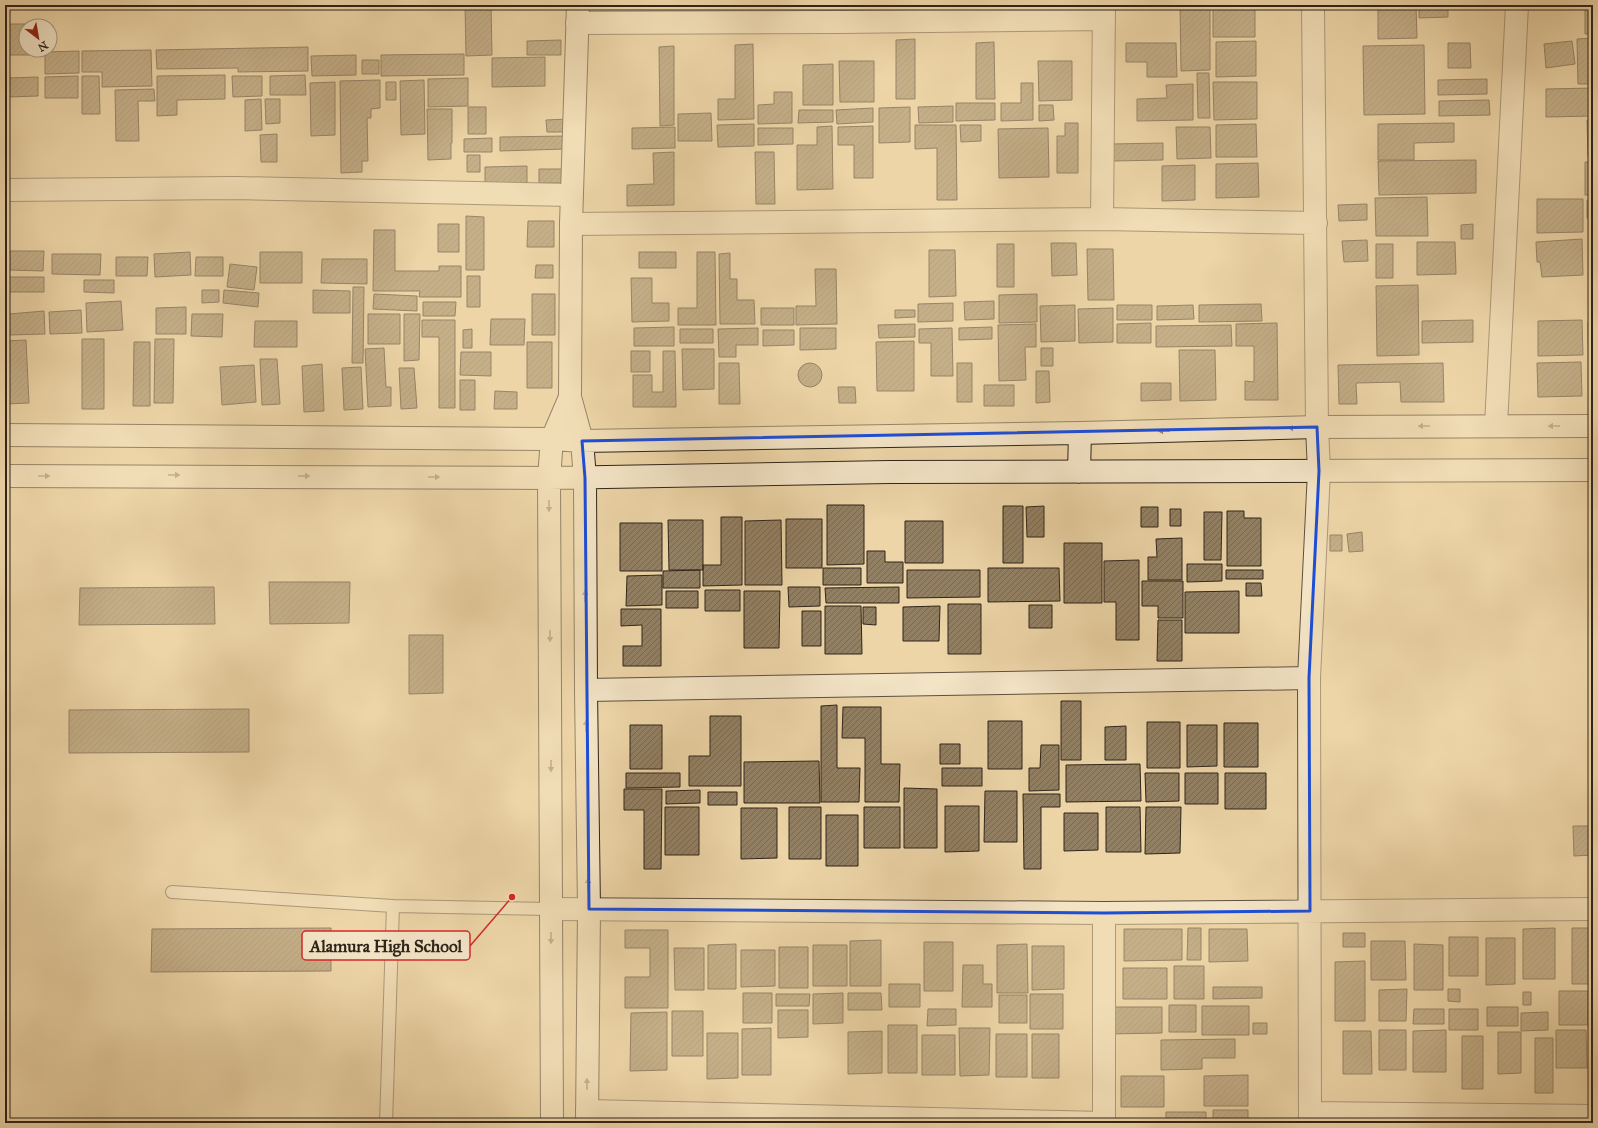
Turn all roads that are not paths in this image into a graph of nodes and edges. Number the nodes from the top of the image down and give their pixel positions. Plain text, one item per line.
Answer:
1 (1313, 5) edge
2 (1517, 5) edge
3 (1104, 12) edge
4 (578, 14) edge
5 (840, 14) edge
6 (5, 190) edge
7 (572, 195) junction
8 (1102, 219) junction
9 (1316, 223) junction
10 (571, 224) junction
11 (570, 396) junction
12 (1496, 426) junction
13 (1593, 426) edge
14 (1317, 427) junction
15 (1080, 433) junction
16 (5, 435) edge
17 (552, 439) junction
18 (582, 441) junction
19 (1593, 470) edge
20 (1319, 471) junction
21 (1079, 472) junction
22 (5, 476) edge
23 (549, 478) junction
24 (585, 478) junction
25 (1309, 678) junction
26 (586, 690) junction
27 (172, 892) dead end
28 (393, 906) junction
29 (551, 909) junction
30 (589, 909) junction
31 (1593, 910) edge
32 (1310, 911) junction
33 (1104, 913) junction
34 (1593, 1116) edge
35 (587, 1117) edge
36 (1310, 1118) edge
37 (1480, 1118) edge
38 (836, 1120) edge
39 (386, 1123) edge
40 (552, 1123) edge
41 (1104, 1123) edge

1 - 9 street
2 - 12 street
3 - 5 street
3 - 8 street
4 - 5 street
4 - 7 street
6 - 7 street
7 - 10 street
8 - 9 street
8 - 10 street
9 - 14 street
10 - 11 street
11 - 17 street
11 - 18 street
13 -> 12 street
12 -> 14 street
14 -> 15 street
14 - 20 street
15 - 18 street
15 - 21 street
16 - 17 street
17 - 18 street
17 - 23 street
18 - 24 street
19 - 20 street
20 - 21 street
20 - 25 street
21 - 24 street
22 -> 23 street
23 - 24 street
23 -> 29 street
26 -> 24 street
25 - 26 street
25 - 32 street
30 -> 26 street
27 - 28 lane
28 - 29 lane
28 - 39 lane
29 - 30 street
29 -> 40 street
30 - 33 street
35 -> 30 street
31 - 32 street
32 - 33 street
32 - 36 street
33 - 41 street
34 - 37 street
35 - 38 street
36 - 37 street
38 - 41 street

